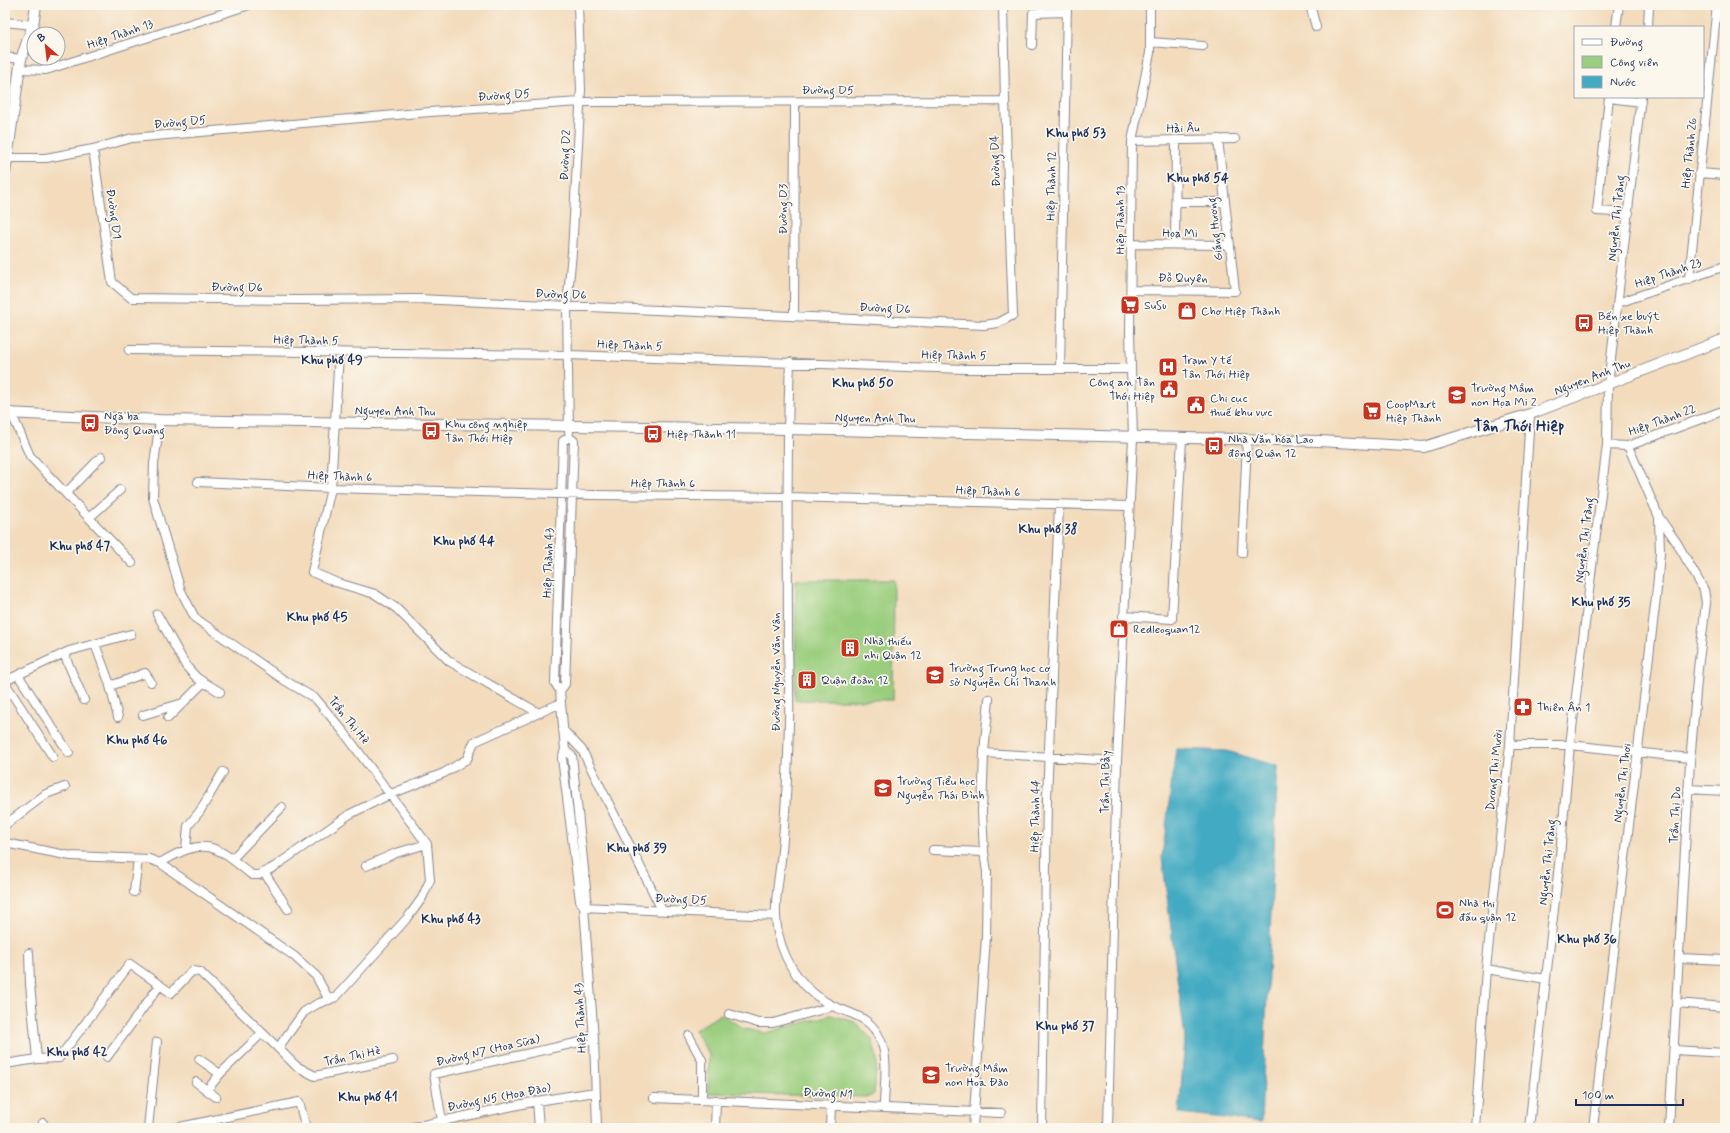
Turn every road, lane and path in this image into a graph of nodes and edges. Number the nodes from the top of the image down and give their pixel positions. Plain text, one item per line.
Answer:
1 (36, 5) edge
2 (219, 5) edge
3 (249, 5) edge
4 (578, 5) edge
5 (1003, 5) edge
6 (1150, 5) edge
7 (1310, 5) edge
8 (1619, 5) edge
9 (1649, 5) edge
10 (1717, 5) edge
11 (1066, 8) edge
12 (222, 14) junction
13 (5, 22) edge
14 (33, 25) junction
15 (1616, 26) edge
16 (1648, 26) edge
17 (1316, 27) dead end
18 (1150, 42) junction
19 (1032, 45) dead end
20 (1203, 46) dead end
21 (5, 57) edge
22 (21, 64) junction
23 (1609, 98) edge
24 (1625, 98) edge
25 (1641, 99) edge
26 (1004, 101) junction
27 (580, 102) junction
28 (795, 102) junction
29 (1218, 139) junction
30 (1235, 139) dead end
31 (1176, 140) junction
32 (1132, 141) junction
33 (6, 145) edge
34 (93, 149) junction
35 (8, 158) junction
36 (5, 173) edge
37 (1699, 173) junction
38 (1725, 175) edge
39 (1176, 202) junction
40 (1224, 202) junction
41 (1629, 213) junction
42 (1132, 244) junction
43 (1176, 244) junction
44 (1229, 245) junction
45 (1725, 266) edge
46 (1689, 279) junction
47 (112, 282) joint
48 (1131, 290) junction
49 (1235, 291) joint
50 (1618, 303) junction
51 (567, 306) junction
52 (794, 315) junction
53 (1013, 315) joint
54 (1725, 339) edge
55 (129, 350) dead end
56 (339, 353) junction
57 (568, 355) junction
58 (790, 362) junction
59 (1060, 368) junction
60 (1131, 369) junction
61 (1608, 385) junction
62 (1725, 410) edge
63 (8, 412) edge
64 (1530, 414) junction
65 (160, 420) junction
66 (336, 423) junction
67 (569, 426) junction
68 (787, 429) junction
69 (569, 437) junction
70 (1133, 438) junction
71 (1182, 439) junction
72 (1247, 441) junction
73 (1607, 445) junction
74 (1628, 446) junction
75 (101, 457) dead end
76 (198, 482) dead end
77 (331, 488) junction
78 (120, 490) dead end
79 (66, 493) junction
80 (562, 494) junction
81 (572, 495) junction
82 (787, 497) junction
83 (1059, 505) junction
84 (1128, 506) junction
85 (90, 517) junction
86 (1659, 517) junction
87 (1242, 553) dead end
88 (132, 562) dead end
89 (157, 614) dead end
90 (1124, 616) junction
91 (132, 634) dead end
92 (95, 644) junction
93 (64, 654) junction
94 (18, 675) junction
95 (5, 682) edge
96 (109, 682) junction
97 (151, 682) dead end
98 (204, 682) junction
99 (560, 691) junction
100 (220, 692) dead end
101 (988, 699) dead end
102 (84, 700) dead end
103 (184, 702) junction
104 (561, 703) junction
105 (537, 712) junction
106 (143, 715) dead end
107 (118, 717) dead end
108 (168, 718) dead end
109 (563, 730) junction
110 (1510, 745) junction
111 (1570, 745) junction
112 (1638, 752) junction
113 (69, 753) dead end
114 (984, 753) junction
115 (53, 757) dead end
116 (1049, 757) junction
117 (1690, 758) junction
118 (1117, 762) junction
119 (223, 772) dead end
120 (65, 787) dead end
121 (1688, 789) junction
122 (1725, 791) edge
123 (391, 794) junction
124 (282, 807) dead end
125 (5, 825) edge
126 (5, 843) edge
127 (427, 844) junction
128 (186, 850) junction
129 (933, 850) dead end
130 (984, 852) junction
131 (138, 859) junction
132 (232, 859) junction
133 (160, 863) junction
134 (366, 866) dead end
135 (264, 872) junction
136 (134, 892) dead end
137 (584, 907) junction
138 (288, 909) dead end
139 (662, 910) junction
140 (776, 916) junction
141 (29, 954) dead end
142 (1679, 958) junction
143 (1725, 960) edge
144 (1486, 969) junction
145 (1546, 979) junction
146 (160, 985) junction
147 (329, 1000) junction
148 (1676, 1003) junction
149 (834, 1006) junction
150 (1725, 1007) edge
151 (729, 1014) dead end
152 (262, 1033) junction
153 (690, 1036) dead end
154 (594, 1039) junction
155 (157, 1042) dead end
156 (278, 1048) junction
157 (1674, 1050) junction
158 (1725, 1054) edge
159 (107, 1057) dead end
160 (37, 1059) junction
161 (199, 1059) dead end
162 (393, 1060) dead end
163 (5, 1064) edge
164 (220, 1074) junction
165 (196, 1082) dead end
166 (207, 1090) junction
167 (595, 1092) junction
168 (216, 1097) dead end
169 (654, 1098) dead end
170 (702, 1100) junction
171 (716, 1100) junction
172 (537, 1101) junction
173 (831, 1106) junction
174 (884, 1108) junction
175 (973, 1112) junction
176 (1001, 1114) dead end
177 (442, 1121) junction
178 (5, 1124) edge
179 (6, 1128) edge
180 (148, 1128) edge
181 (175, 1128) edge
182 (306, 1128) edge
183 (409, 1128) edge
184 (539, 1128) edge
185 (598, 1128) edge
186 (715, 1128) edge
187 (830, 1128) edge
188 (973, 1128) edge
189 (1042, 1128) edge
190 (1108, 1128) edge
191 (1476, 1128) edge
192 (1529, 1128) edge
193 (1593, 1128) edge
194 (1669, 1128) edge

1 - 14 main road
2 - 12 street
3 - 12 street, Hiệp Thành 13
4 - 27 street, Đường D2
5 - 26 street, Đường D4
6 - 18 street, Hiệp Thành 13
7 - 17 street
8 - 15 street
9 - 16 street
10 - 37 street, Hiệp Thành 26
11 - 19 street
11 - 59 street, Hiệp Thành 12
12 - 22 street, Hiệp Thành 13
13 - 14 street
14 - 22 main road
18 - 20 street
18 - 32 street, Hiệp Thành 13
21 - 22 street, Hiệp Thành 13
22 - 33 main road
23 - 41 street
24 - 25 street
25 - 41 street, Nguyễn Thị Tràng
26 - 28 street, Đường D5
26 - 53 street, Đường D4
27 - 28 street, Đường D5
27 - 34 street, Đường D5
27 - 51 street, Đường D2
28 - 52 street, Đường D3
29 - 30 street, Hải Âu
29 - 31 street, Hải Âu
29 - 40 street, Giáng Hương
31 - 32 street, Hải Âu
31 - 39 street
32 - 42 street, Hiệp Thành 13
33 - 35 main road
34 - 35 street, Đường D5
34 - 47 street, Đường D1
35 - 36 main road
37 - 38 street
37 - 46 street, Hiệp Thành 26
39 - 40 street
39 - 43 street
40 - 44 street, Giáng Hương
41 - 50 street, Nguyễn Thị Tràng
42 - 43 street, Họa Mi
42 - 48 street, Hiệp Thành 13
43 - 44 street, Họa Mi
44 - 49 street, Giáng Hương
45 - 46 street, Hiệp Thành 23
46 - 50 street, Hiệp Thành 23
47 - 51 street, Đường D6
48 - 49 street, Đỗ Quyên
48 - 60 street, Hiệp Thành 13
50 - 61 street, Nguyễn Thị Tràng
51 - 52 street, Đường D6
51 - 57 street, Hiệp Thành 43
52 - 53 street, Đường D6
54 - 61 main road, Nguyen Anh Thu
55 - 56 street, Hiệp Thành 5
56 - 57 street, Hiệp Thành 5
56 - 66 street
57 - 58 street, Hiệp Thành 5
57 - 67 street, Hiệp Thành 43
58 - 59 street, Hiệp Thành 5
58 - 68 street, Đường Nguyễn Văn Vân
59 - 60 street, Hiệp Thành 5
60 - 70 street, Hiệp Thành 13
61 - 64 main road, Nguyen Anh Thu
61 - 73 street, Nguyễn Thị Tràng
62 - 74 street, Hiệp Thành 22
63 - 65 main road, Nguyen Anh Thu
63 - 79 street
64 - 72 main road, Nguyen Anh Thu
64 - 110 street, Dương Thị Mười
65 - 66 main road, Nguyen Anh Thu
65 - 123 street, Trần Thị Hè
66 - 67 main road, Nguyen Anh Thu
66 - 77 street
67 - 68 main road, Nguyen Anh Thu
67 - 69 street, Hiệp Thành 43
68 - 70 main road, Nguyen Anh Thu
68 - 82 street, Đường Nguyễn Văn Vân
69 - 80 street, Hiệp Thành 43
69 - 81 street, Hiệp Thành 43
70 - 71 main road, Nguyen Anh Thu
70 - 84 street, Trần Thị Bảy
71 - 72 main road, Nguyen Anh Thu
71 - 90 street
72 - 87 street
73 - 74 street, Hiệp Thành 22
73 - 111 street, Nguyễn Thị Tràng
74 - 86 street, Nguyễn Thị Thơi
75 - 79 street
76 - 77 street, Hiệp Thành 6
77 - 80 street, Hiệp Thành 6
77 - 105 street
78 - 85 street
79 - 85 street
80 - 81 street, Hiệp Thành 6
80 - 99 street, Hiệp Thành 43
81 - 82 street, Hiệp Thành 6
81 - 99 street, Hiệp Thành 43
82 - 83 street, Hiệp Thành 6
82 - 140 street, Đường Nguyễn Văn Vân
83 - 84 street, Hiệp Thành 6
83 - 116 street, Hiệp Thành 44
84 - 90 street, Trần Thị Bảy
85 - 88 street
86 - 112 street, Nguyễn Thị Thơi
86 - 117 street, Trần Thị Do
89 - 98 street
90 - 118 street, Trần Thị Bảy
91 - 92 street
92 - 93 street
92 - 96 street
93 - 94 street
93 - 102 street
94 - 95 street
94 - 113 street
95 - 115 street
96 - 97 street
96 - 107 street
98 - 100 street
98 - 103 street
99 - 104 street, Hiệp Thành 43
101 - 114 street
103 - 106 street
103 - 108 street
104 - 105 street
104 - 109 street, Hiệp Thành 43
105 - 123 street
109 - 137 street, Hiệp Thành 43
109 - 139 street
110 - 111 street
110 - 144 street, Dương Thị Mười
111 - 112 street
111 - 145 street, Nguyễn Thị Tràng
112 - 117 street
112 - 193 street, Nguyễn Thị Thơi
114 - 116 street
114 - 130 street
116 - 118 street
116 - 189 street, Hiệp Thành 44
117 - 121 street, Trần Thị Do
118 - 190 street, Trần Thị Bảy
119 - 128 street
120 - 125 street
121 - 122 street
121 - 142 street, Trần Thị Do
123 - 127 street, Trần Thị Hè
123 - 135 street
124 - 132 street
126 - 131 street
127 - 134 street
127 - 147 street
128 - 132 street
128 - 133 street
129 - 130 street
130 - 175 street
131 - 133 street
131 - 136 street
132 - 135 street
133 - 147 street
135 - 138 street
137 - 139 street, Đường D5
137 - 154 street, Hiệp Thành 43
139 - 140 street, Đường D5
140 - 149 street, Đường Nguyễn Văn Vân
141 - 160 street
142 - 143 street
142 - 148 street, Trần Thị Do
144 - 145 street
144 - 191 street, Dương Thị Mười
145 - 192 street, Nguyễn Thị Tràng
146 - 152 street, Trần Thị Hè
146 - 159 street
146 - 160 street
147 - 156 street
148 - 150 street
148 - 157 street, Trần Thị Do
149 - 151 street
149 - 174 street, Đường Nguyễn Văn Vân
152 - 156 street, Trần Thị Hè
152 - 164 street
153 - 170 street
154 - 167 street, Hiệp Thành 43
154 - 177 street, Đường N7 (Hoa Sữa)
155 - 180 street
156 - 162 street, Trần Thị Hè
157 - 158 street
157 - 194 street, Trần Thị Do
160 - 163 street
161 - 164 street
164 - 166 street
165 - 166 street
166 - 168 street
167 - 172 street, Đường N5 (Hoa Đào)
167 - 185 street, Hiệp Thành 43
169 - 170 street, Đường N1
170 - 171 street, Đường N1
171 - 173 street, Đường N1
171 - 186 street
172 - 177 street, Đường N5 (Hoa Đào)
172 - 184 street
173 - 174 street, Đường N1
173 - 187 street
174 - 175 street, Đường N1
175 - 176 street, Đường N1
175 - 188 street
177 - 183 street, Đường N5 (Hoa Đào)
178 - 179 street
181 - 182 street

